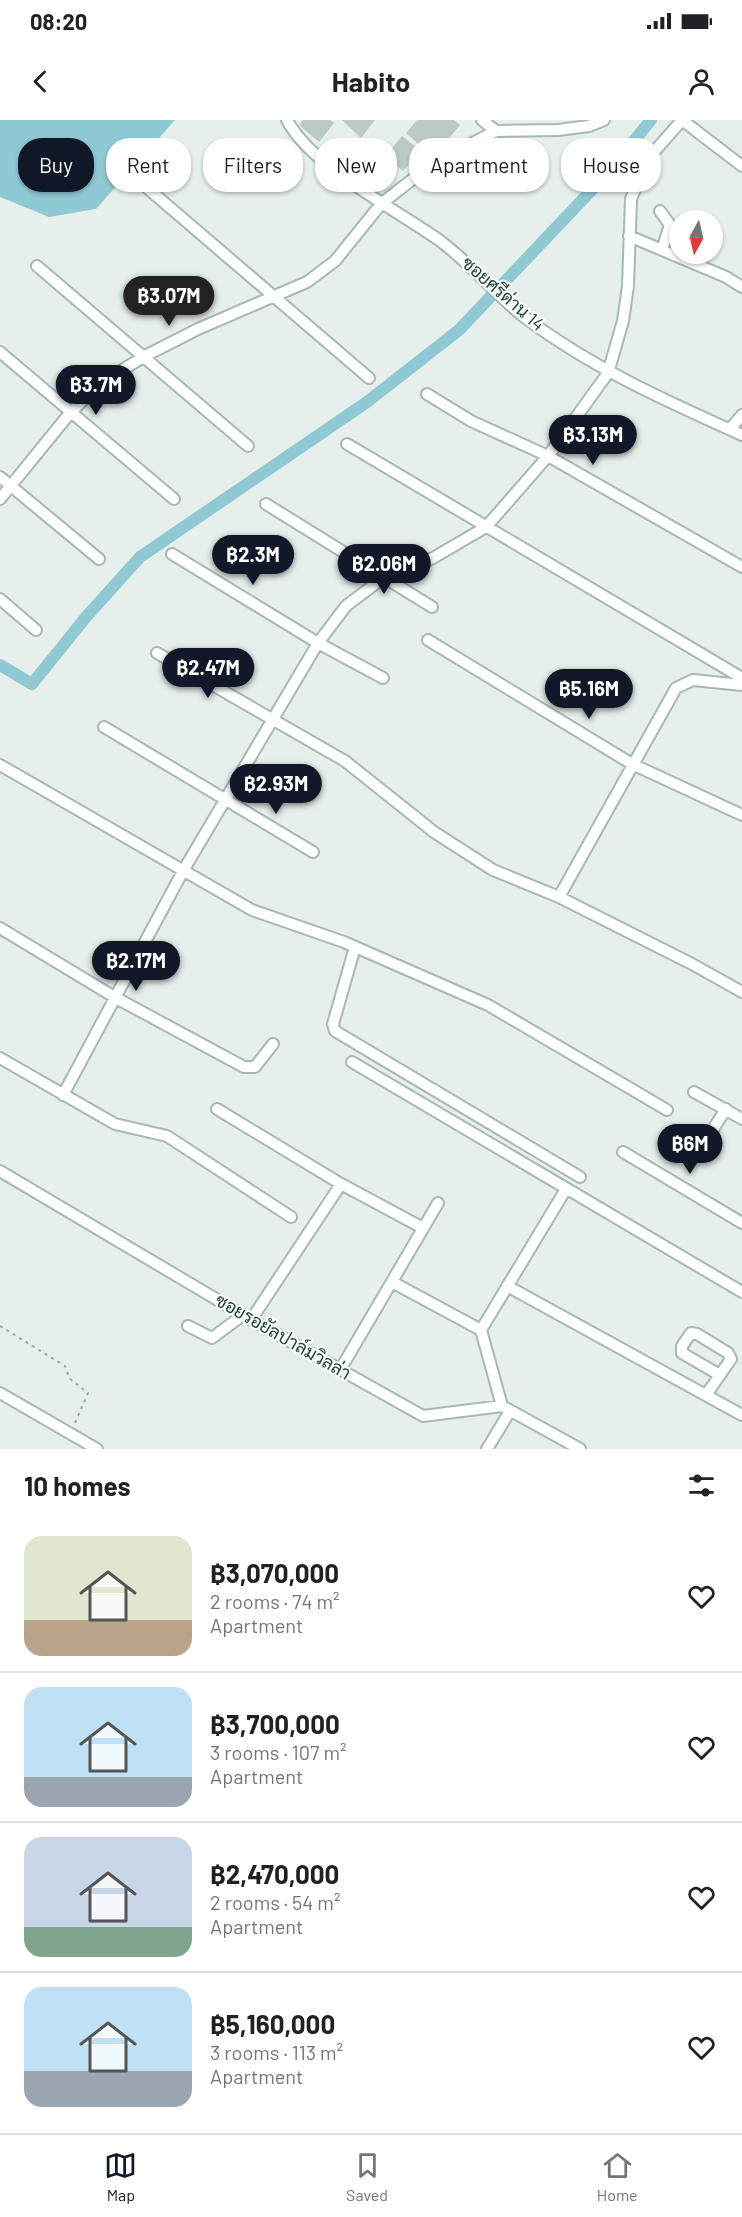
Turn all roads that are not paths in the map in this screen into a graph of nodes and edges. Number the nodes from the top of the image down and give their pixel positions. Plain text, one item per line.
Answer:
1 (287, 120) edge
2 (482, 120) edge
3 (604, 120) edge
4 (682, 120) edge
5 (495, 131) junction
6 (742, 166) edge
7 (152, 192) edge
8 (381, 204) junction
9 (660, 212) dead end
10 (629, 236) junction
11 (662, 250) junction
12 (37, 266) dead end
13 (742, 287) edge
14 (273, 298) junction
15 (0, 352) edge
16 (145, 356) junction
17 (608, 373) junction
18 (369, 378) dead end
19 (428, 394) dead end
20 (70, 413) junction
21 (742, 415) edge
22 (730, 429) junction
23 (742, 435) edge
24 (347, 444) dead end
25 (248, 446) dead end
26 (548, 456) junction
27 (0, 477) edge
28 (11, 486) junction
29 (0, 499) edge
30 (174, 499) dead end
31 (266, 504) dead end
32 (486, 527) junction
33 (172, 554) dead end
34 (99, 559) dead end
35 (742, 567) edge
36 (383, 578) junction
37 (0, 598) edge
38 (432, 607) dead end
39 (36, 630) dead end
40 (428, 640) dead end
41 (318, 643) junction
42 (157, 653) dead end
43 (383, 678) dead end
44 (742, 678) edge
45 (742, 685) edge
46 (274, 719) junction
47 (104, 728) dead end
48 (632, 764) junction
49 (0, 765) edge
50 (226, 802) junction
51 (742, 815) edge
52 (313, 852) dead end
53 (183, 871) junction
54 (559, 897) junction
55 (0, 928) edge
56 (355, 947) junction
57 (742, 992) edge
58 (116, 998) junction
59 (273, 1044) dead end
60 (0, 1058) edge
61 (352, 1062) dead end
62 (694, 1092) dead end
63 (63, 1095) junction
64 (217, 1109) dead end
65 (726, 1109) junction
66 (667, 1110) dead end
67 (742, 1119) edge
68 (699, 1151) dead end
69 (623, 1152) dead end
70 (0, 1171) edge
71 (580, 1177) dead end
72 (341, 1184) junction
73 (566, 1189) junction
74 (438, 1203) dead end
75 (291, 1216) dead end
76 (742, 1223) edge
77 (423, 1228) junction
78 (392, 1282) junction
79 (507, 1286) junction
80 (742, 1292) edge
81 (247, 1318) junction
82 (188, 1326) dead end
83 (481, 1330) junction
84 (340, 1370) junction
85 (718, 1374) junction
86 (0, 1393) edge
87 (706, 1395) junction
88 (506, 1408) junction
89 (742, 1415) edge
90 (97, 1449) edge
91 (487, 1449) edge
92 (580, 1449) edge

1 - 8 street, ซอยศรีด่าน 14
2 - 5 street
3 - 5 street
4 - 6 street
4 - 10 street
5 - 8 street
7 - 14 street
8 - 14 street
8 - 17 street, ซอยศรีด่าน 14
9 - 11 street
10 - 11 street
10 - 17 street
11 - 13 street
12 - 16 street
14 - 16 street
14 - 18 street
15 - 20 street
16 - 20 street
16 - 25 street
17 - 22 street, ซอยศรีด่าน 14
17 - 26 street
19 - 26 street
20 - 28 street
20 - 30 street
21 - 22 street
22 - 23 street, ซอยศรีด่าน 14
24 - 32 street
26 - 32 street
26 - 35 street
27 - 28 street
28 - 29 street
28 - 34 street
31 - 36 street
32 - 36 street
32 - 44 street
33 - 41 street
36 - 38 street
36 - 41 street
37 - 39 street
40 - 48 street
41 - 43 street
41 - 46 street
42 - 46 street
45 - 48 street
46 - 50 street
46 - 54 street
47 - 50 street
48 - 51 street
48 - 54 street
49 - 53 street
50 - 52 street
50 - 53 street
53 - 56 street
53 - 58 street
54 - 57 street
55 - 58 street
56 - 66 street
56 - 71 street
58 - 59 street
58 - 63 street
60 - 63 street
61 - 73 street
62 - 65 street
63 - 75 street
64 - 72 street
65 - 67 street
65 - 68 street
69 - 76 street
70 - 81 street, ซอยรอยัลปาล์มวิลล่า
72 - 77 street
72 - 81 street
73 - 79 street
73 - 80 street
74 - 77 street
77 - 78 street
78 - 83 street
78 - 84 street
79 - 83 street
79 - 87 street
81 - 82 street
81 - 84 street, ซอยรอยัลปาล์มวิลล่า
83 - 88 street
84 - 88 street, ซอยรอยัลปาล์มวิลล่า
85 - 85 street
85 - 87 street
86 - 90 street
87 - 89 street
88 - 91 street
88 - 92 street

